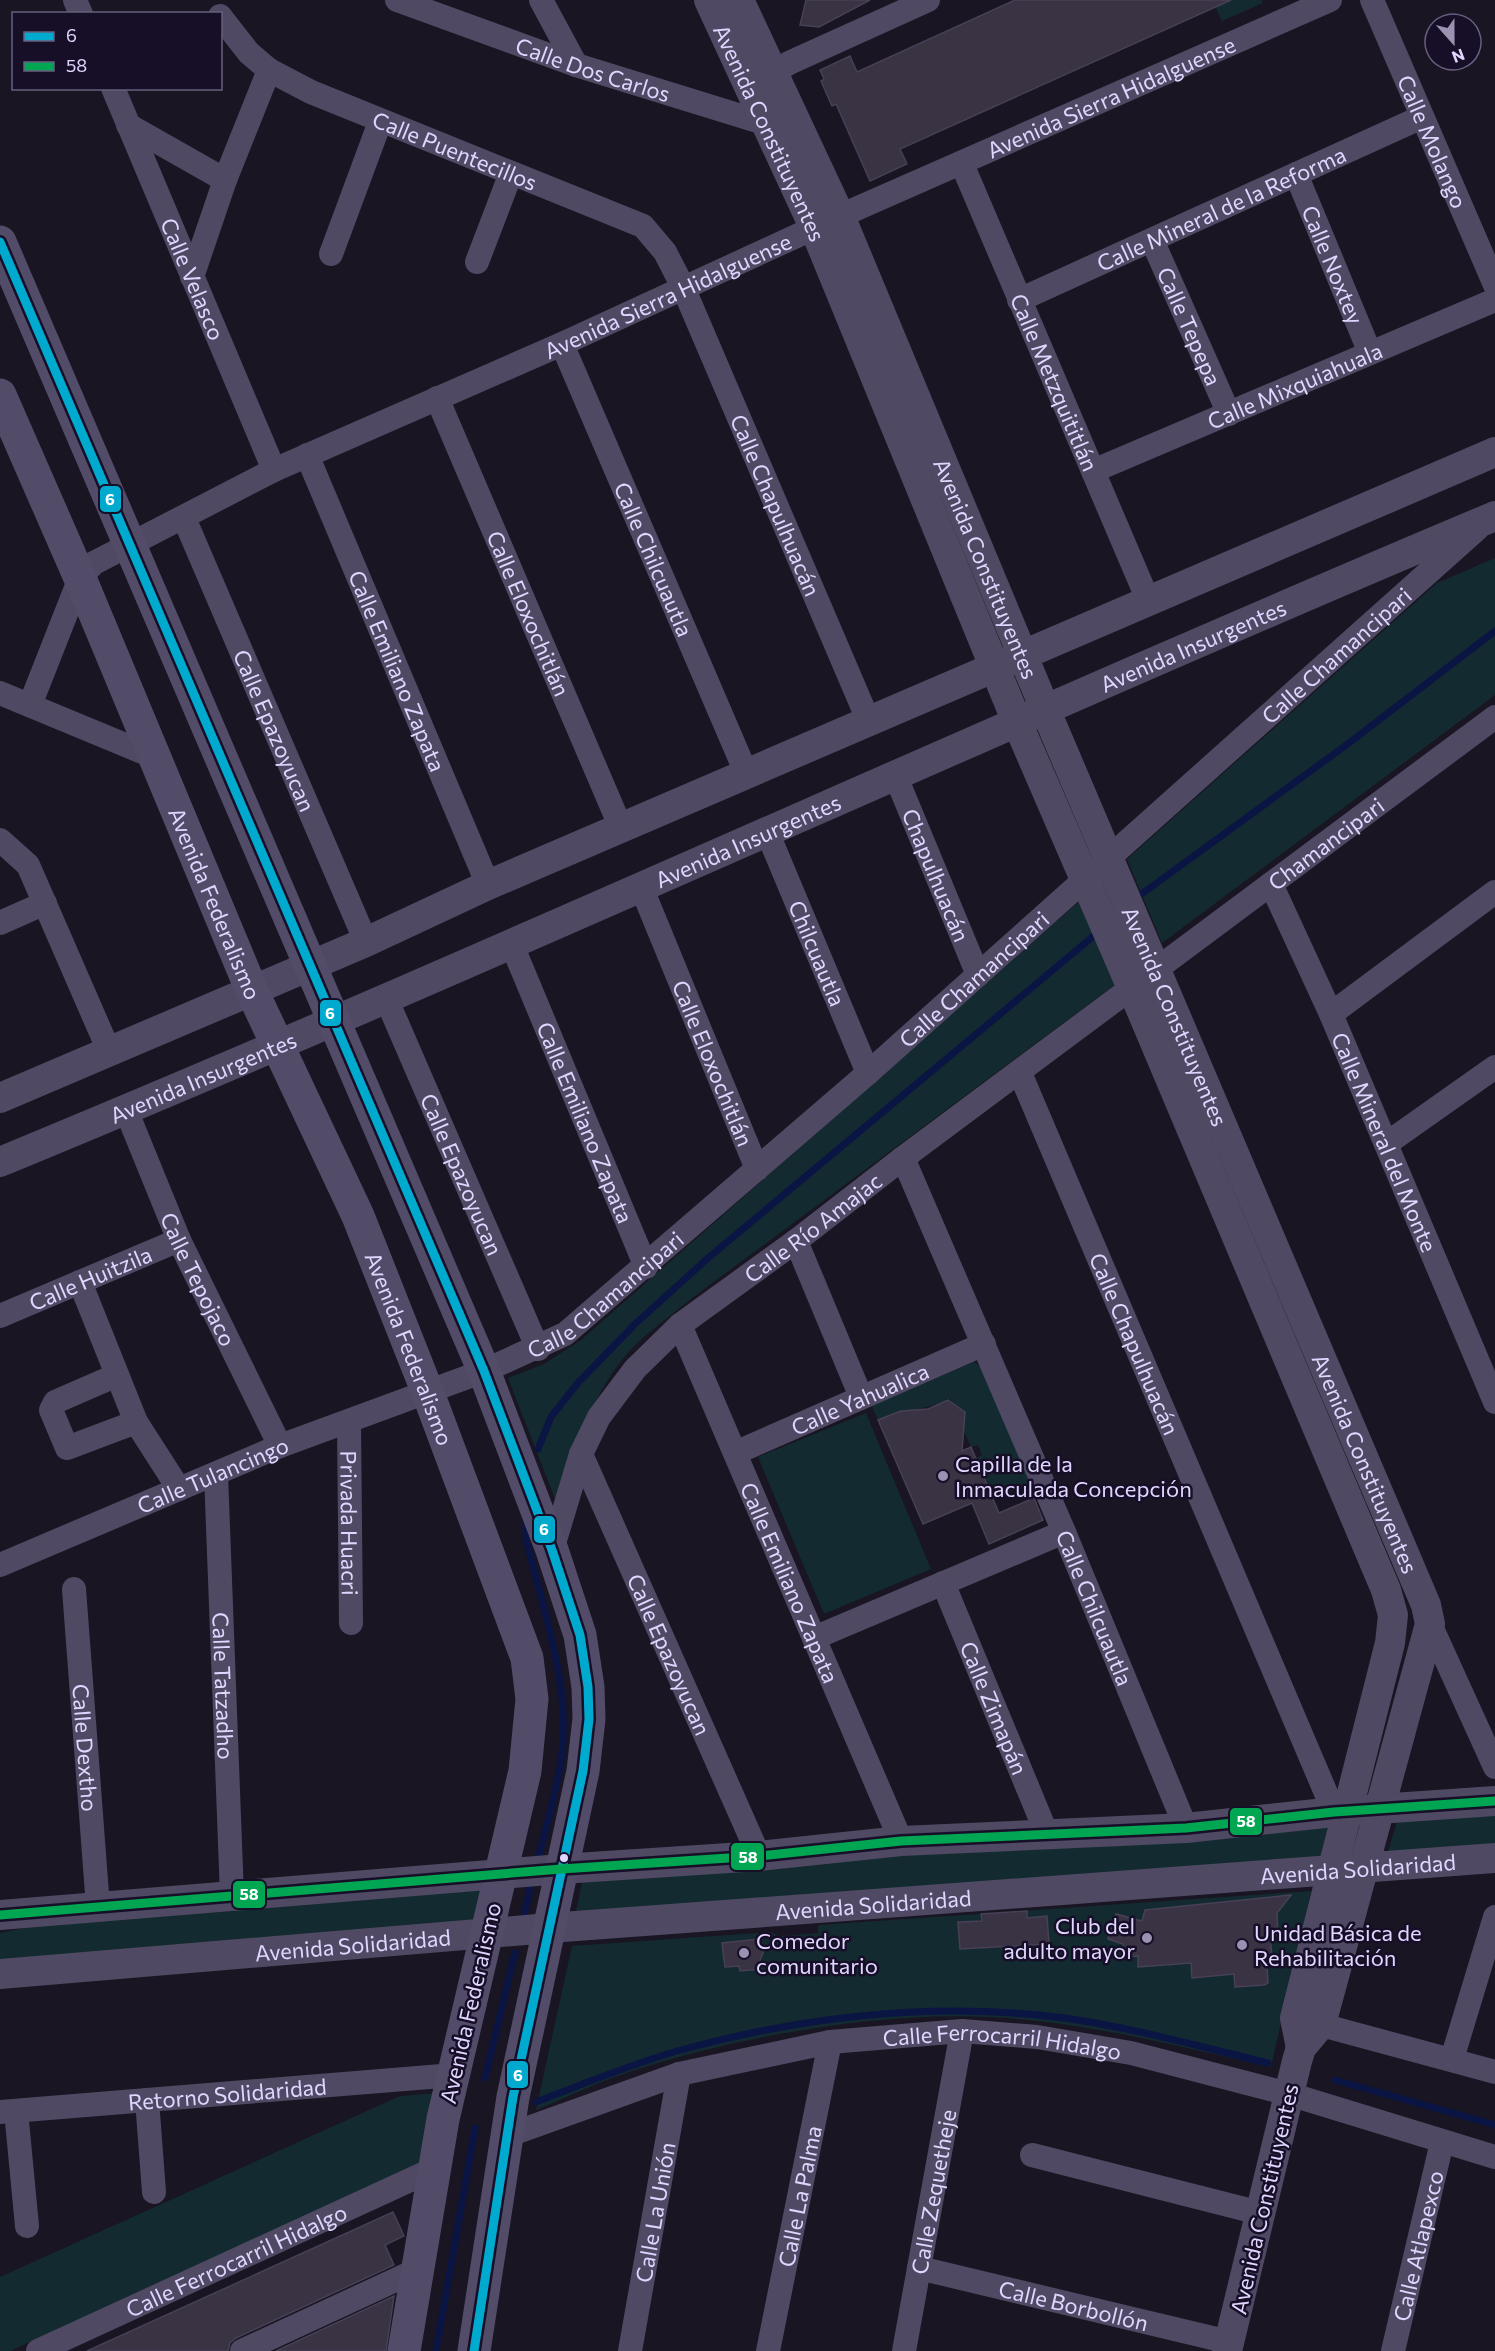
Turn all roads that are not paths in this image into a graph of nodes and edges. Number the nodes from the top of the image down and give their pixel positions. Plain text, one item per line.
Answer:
1 (397, 0) edge
2 (541, 0) edge
3 (709, 0) edge
4 (739, 0) edge
5 (928, 0) edge
6 (1330, 0) edge
7 (1372, 0) edge
8 (222, 18) edge
9 (576, 65) junction
10 (269, 70) junction
11 (773, 73) junction
12 (114, 90) edge
13 (792, 114) junction
14 (1422, 117) junction
15 (380, 122) junction
16 (764, 123) junction
17 (128, 125) junction
18 (962, 164) junction
19 (511, 173) junction
20 (1296, 174) junction
21 (225, 180) junction
22 (827, 221) junction
23 (1152, 240) junction
24 (0, 242) edge
25 (331, 254) dead end
26 (477, 262) dead end
27 (192, 277) junction
28 (1495, 285) edge
29 (683, 287) junction
30 (1019, 300) junction
31 (1495, 300) edge
32 (562, 344) junction
33 (1370, 353) junction
34 (0, 395) edge
35 (437, 398) junction
36 (1229, 414) junction
37 (1495, 452) edge
38 (307, 455) junction
39 (274, 470) junction
40 (1093, 471) junction
41 (1492, 517) edge
42 (184, 518) junction
43 (128, 544) junction
44 (80, 578) junction
45 (1148, 600) junction
46 (1022, 655) junction
47 (994, 667) junction
48 (0, 693) edge
49 (30, 705) junction
50 (1044, 709) junction
51 (1495, 717) edge
52 (869, 722) junction
53 (1017, 722) junction
54 (152, 756) junction
55 (747, 775) junction
56 (896, 777) junction
57 (621, 828) junction
58 (768, 834) junction
59 (0, 840) edge
60 (1108, 859) junction
61 (1085, 880) junction
62 (1271, 884) junction
63 (488, 885) junction
64 (642, 889) junction
65 (1495, 892) edge
66 (45, 903) junction
67 (0, 923) edge
68 (366, 942) junction
69 (512, 945) junction
70 (309, 966) junction
71 (1156, 970) junction
72 (978, 975) junction
73 (1132, 988) junction
74 (252, 991) junction
75 (386, 998) junction
76 (1331, 1014) junction
77 (333, 1021) junction
78 (278, 1045) junction
79 (109, 1051) junction
80 (1494, 1071) edge
81 (867, 1073) junction
82 (1020, 1073) junction
83 (0, 1098) edge
84 (126, 1110) junction
85 (1386, 1144) junction
86 (903, 1158) junction
87 (0, 1162) edge
88 (757, 1169) junction
89 (179, 1240) junction
90 (796, 1241) junction
91 (645, 1267) junction
92 (80, 1282) junction
93 (0, 1316) edge
94 (1304, 1316) junction
95 (680, 1325) junction
96 (1276, 1328) junction
97 (984, 1344) junction
98 (538, 1349) junction
99 (484, 1371) junction
100 (117, 1375) junction
101 (428, 1393) junction
102 (861, 1397) junction
103 (1495, 1401) edge
104 (136, 1422) junction
105 (349, 1423) junction
106 (280, 1446) junction
107 (735, 1453) junction
108 (581, 1454) junction
109 (216, 1473) junction
110 (179, 1489) junction
111 (1064, 1532) junction
112 (552, 1550) junction
113 (0, 1565) edge
114 (943, 1583) junction
115 (74, 1589) dead end
116 (351, 1623) dead end
117 (1430, 1624) junction
118 (814, 1638) junction
119 (1495, 1767) edge
120 (1495, 1801) edge
121 (1354, 1811) junction
122 (1186, 1828) junction
123 (1046, 1832) junction
124 (901, 1841) junction
125 (759, 1856) junction
126 (1495, 1858) edge
127 (561, 1869) junction
128 (1363, 1869) junction
129 (1332, 1872) junction
130 (500, 1874) junction
131 (232, 1896) junction
132 (98, 1907) junction
133 (0, 1915) edge
134 (1495, 1917) edge
135 (549, 1928) junction
136 (485, 1934) junction
137 (0, 1974) edge
138 (1308, 2021) junction
139 (962, 2031) junction
140 (830, 2042) junction
141 (1452, 2060) junction
142 (1495, 2072) edge
143 (679, 2074) junction
144 (454, 2075) junction
145 (1288, 2094) junction
146 (147, 2100) junction
147 (8, 2111) edge
148 (509, 2135) junction
149 (1442, 2142) junction
150 (1032, 2155) dead end
151 (1495, 2157) edge
152 (434, 2169) junction
153 (154, 2192) dead end
154 (1260, 2213) junction
155 (27, 2226) dead end
156 (919, 2268) junction
157 (417, 2270) junction
158 (1228, 2347) edge
159 (38, 2351) edge
160 (242, 2351) edge
161 (404, 2351) edge
162 (474, 2351) edge
163 (630, 2351) edge
164 (768, 2351) edge
165 (904, 2351) edge
166 (1393, 2351) edge

1 - 9 street, Calle Dos Carlos
2 - 9 street
3 - 16 street, Avenida Constituyentes
4 - 11 street, Avenida Constituyentes
5 - 11 street
6 - 18 street, Avenida Sierra Hidalguense
7 - 14 street, Calle Molango
8 - 10 street, Calle Puentecillos
9 - 16 street, Calle Dos Carlos
10 - 15 street, Calle Puentecillos
10 - 21 street
11 - 13 street, Avenida Constituyentes
12 - 17 street, Calle Velasco
13 - 16 street
13 - 22 street, Avenida Constituyentes
14 - 20 street, Calle Mineral de la Reforma
14 - 28 street, Calle Molango
15 - 19 street, Calle Puentecillos
15 - 25 street
16 - 22 street, Avenida Constituyentes
17 - 21 street
17 - 27 street, Calle Velasco
18 - 22 street, Avenida Sierra Hidalguense
18 - 30 street, Calle Metzquititlán
19 - 26 street
19 - 29 street, Calle Puentecillos
20 - 23 street, Calle Mineral de la Reforma
20 - 33 street, Calle Noxtey
21 - 27 street
22 - 29 street, Avenida Sierra Hidalguense
22 - 46 street, Avenida Constituyentes
22 - 47 street, Avenida Constituyentes
23 - 30 street, Calle Mineral de la Reforma
23 - 36 street, Calle Tepepa
24 - 43 main road
27 - 39 street, Calle Velasco
29 - 32 street, Avenida Sierra Hidalguense
29 - 52 street, Calle Chapulhuacán
30 - 40 street, Calle Metzquititlán
31 - 33 street, Calle Mixquiahuala
32 - 35 street, Avenida Sierra Hidalguense
32 - 55 street, Calle Chilcuautla
33 - 36 street, Calle Mixquiahuala
34 - 44 main road, Avenida Federalismo
35 - 38 street, Avenida Sierra Hidalguense
35 - 57 street, Calle Eloxochitlán
36 - 40 street, Calle Mixquiahuala
37 - 45 street
38 - 39 street, Avenida Sierra Hidalguense
38 - 63 street, Calle Emiliano Zapata
39 - 42 street, Avenida Sierra Hidalguense
40 - 45 street, Calle Metzquititlán
41 - 50 street, Avenida Insurgentes
41 - 60 street, Calle Chamancipari
42 - 43 street, Avenida Sierra Hidalguense
42 - 68 street, Calle Epazoyucan
43 - 44 street, Avenida Sierra Hidalguense
43 - 70 main road
44 - 49 street
44 - 54 main road, Avenida Federalismo
45 - 46 street
46 - 47 street
46 - 50 street, Avenida Constituyentes
47 - 52 street
47 - 53 street, Avenida Constituyentes
48 - 49 street
49 - 54 street
50 - 53 street, Avenida Insurgentes
50 - 60 street, Avenida Constituyentes
51 - 62 street, Chamancipari
52 - 55 street
53 - 56 street, Avenida Insurgentes
53 - 61 street, Avenida Constituyentes
54 - 74 main road, Avenida Federalismo
55 - 57 street
56 - 58 street, Avenida Insurgentes
56 - 72 street, Chapulhuacán
57 - 63 street
58 - 64 street, Avenida Insurgentes
58 - 81 street, Chilcuautla
59 - 66 street
60 - 61 street, Calle Chamancipari
60 - 71 street, Avenida Constituyentes
61 - 72 street, Calle Chamancipari
61 - 73 street, Avenida Constituyentes
62 - 71 street, Chamancipari
62 - 76 street, Calle Mineral del Monte
63 - 68 street
64 - 69 street, Avenida Insurgentes
64 - 88 street, Calle Eloxochitlán
65 - 76 street
66 - 67 street
66 - 79 street
68 - 70 street
69 - 75 street, Avenida Insurgentes
69 - 91 street, Calle Emiliano Zapata
70 - 74 street
70 - 77 main road
71 - 73 street, Calle Río Amajac
71 - 94 street, Avenida Constituyentes
72 - 81 street, Calle Chamancipari
73 - 82 street, Calle Río Amajac
73 - 96 street, Avenida Constituyentes
74 - 78 main road, Avenida Federalismo
74 - 79 street
75 - 77 street, Avenida Insurgentes
75 - 98 street, Calle Epazoyucan
76 - 85 street, Calle Mineral del Monte
77 - 78 street, Avenida Insurgentes
77 - 99 main road
78 - 84 street, Avenida Insurgentes
78 - 101 main road, Avenida Federalismo
79 - 83 street
80 - 85 street
81 - 88 street, Calle Chamancipari
82 - 86 street, Calle Río Amajac
82 - 121 street, Calle Chapulhuacán
84 - 87 street, Avenida Insurgentes
84 - 89 street, Calle Tepojaco
85 - 103 street, Calle Mineral del Monte
86 - 90 street, Calle Río Amajac
86 - 97 street, Calle Chilcuautla
88 - 91 street, Calle Chamancipari
89 - 92 street, Calle Huitzila
89 - 106 street, Calle Tepojaco
90 - 95 street, Calle Río Amajac
90 - 102 street
91 - 98 street, Calle Chamancipari
92 - 93 street, Calle Huitzila
92 - 100 street
94 - 96 street
94 - 117 street, Avenida Constituyentes
95 - 107 street, Calle Emiliano Zapata
95 - 108 street, Calle Río Amajac
96 - 121 street, Avenida Constituyentes
97 - 102 street, Calle Yahualica
97 - 111 street, Calle Chilcuautla
98 - 99 street, Calle Chamancipari
99 - 101 street, Calle Chamancipari
99 - 112 main road
100 - 104 street
100 - 104 street
101 - 105 street, Calle Tulancingo
101 - 130 main road, Avenida Federalismo
102 - 107 street, Calle Yahualica
104 - 110 street
105 - 106 street, Calle Tulancingo
105 - 116 street, Privada Huacri
106 - 109 street, Calle Tulancingo
107 - 118 street, Calle Emiliano Zapata
108 - 112 street, Calle Río Amajac
108 - 125 street, Calle Epazoyucan
109 - 110 street, Calle Tulancingo
109 - 131 street, Calle Tatzadho
110 - 113 street, Calle Tulancingo
111 - 114 street
111 - 122 street, Calle Chilcuautla
112 - 127 main road
114 - 118 street
114 - 123 street, Calle Zimapán
115 - 132 street, Calle Dextho
117 - 119 street
117 - 121 street, Avenida Constituyentes
118 - 124 street, Calle Emiliano Zapata
120 - 121 street
121 - 122 street
121 - 128 street, Avenida Constituyentes
121 - 129 street, Avenida Constituyentes
122 - 123 street
123 - 124 street
124 - 125 street
125 - 127 street
126 - 128 street, Avenida Solidaridad
127 - 130 street
127 - 135 main road
128 - 129 street, Avenida Solidaridad
128 - 138 street, Avenida Constituyentes
129 - 135 street, Avenida Solidaridad
129 - 138 street, Avenida Constituyentes
130 - 131 street
130 - 136 main road, Avenida Federalismo
131 - 132 street
132 - 133 street
134 - 141 street
135 - 136 street, Avenida Solidaridad
135 - 148 main road
136 - 137 street, Avenida Solidaridad
136 - 144 main road, Avenida Federalismo
138 - 141 street
138 - 145 street, Avenida Constituyentes
139 - 140 street, Calle Ferrocarril Hidalgo
139 - 145 street, Calle Ferrocarril Hidalgo
139 - 156 street, Calle Zequetheje
140 - 143 street, Calle Ferrocarril Hidalgo
140 - 164 street, Calle La Palma
141 - 142 street
143 - 148 street, Calle Ferrocarril Hidalgo
143 - 163 street, Calle La Unión
144 - 146 street, Retorno Solidaridad
144 - 152 main road, Avenida Federalismo
145 - 149 street, Calle Ferrocarril Hidalgo
145 - 154 street, Avenida Constituyentes
146 - 147 street, Retorno Solidaridad
146 - 153 street
147 - 155 street
148 - 162 main road
149 - 151 street, Calle Ferrocarril Hidalgo
149 - 166 street, Calle Atlapexco
150 - 154 street
152 - 157 main road, Avenida Federalismo
152 - 159 street, Calle Ferrocarril Hidalgo
154 - 158 street, Avenida Constituyentes
156 - 158 street, Calle Borbollón
156 - 165 street, Calle Zequetheje
157 - 160 street
157 - 161 main road, Avenida Federalismo

